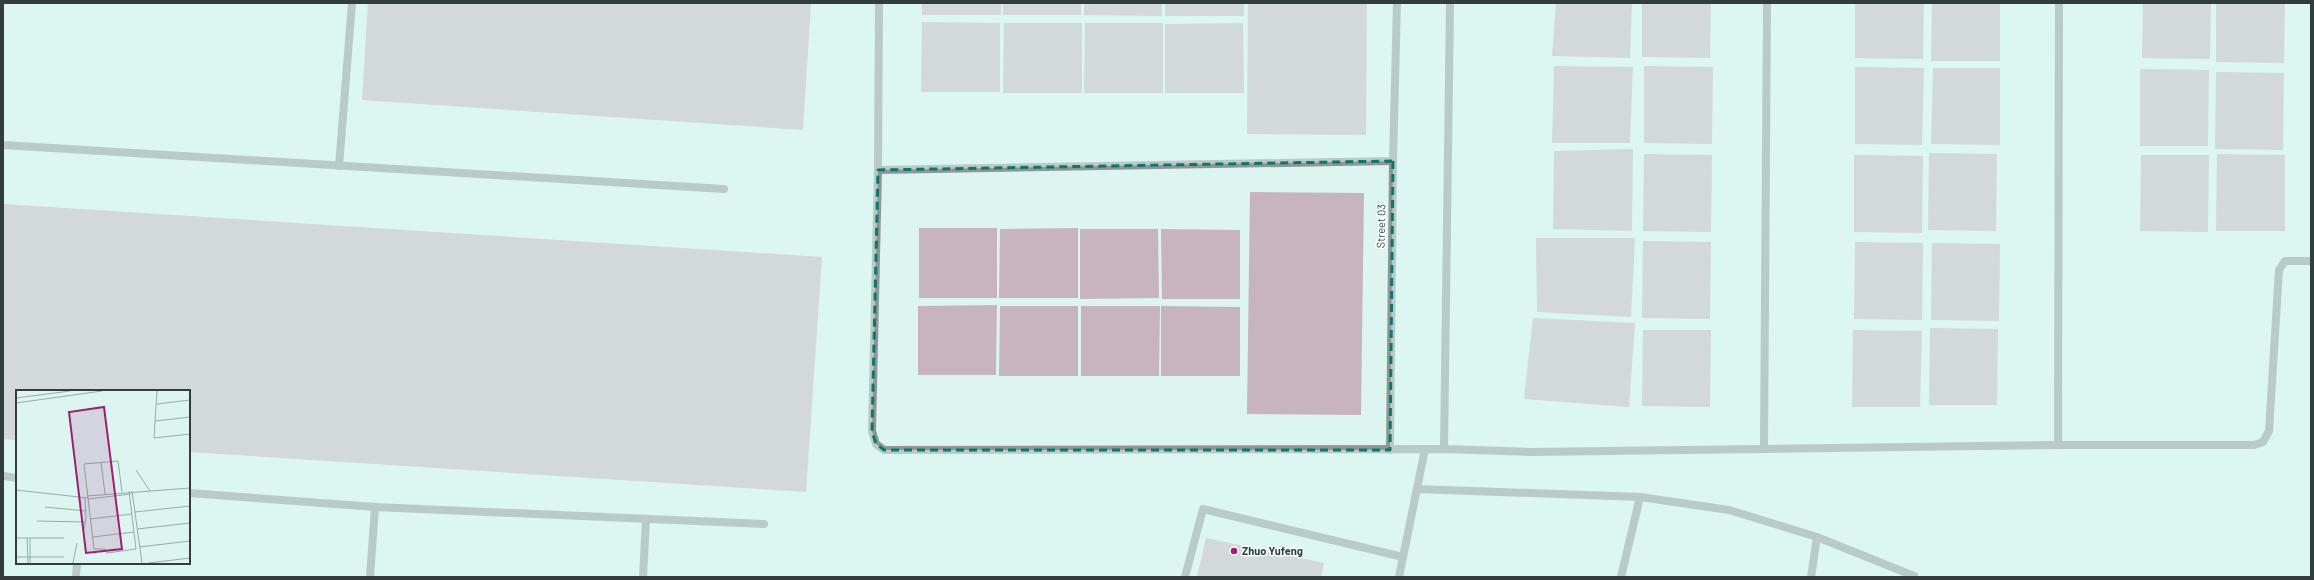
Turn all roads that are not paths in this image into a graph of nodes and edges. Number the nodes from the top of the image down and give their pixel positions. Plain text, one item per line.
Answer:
1 (352, 3) edge
2 (879, 3) edge
3 (1397, 3) edge
4 (1450, 3) edge
5 (1767, 3) edge
6 (2059, 3) edge
7 (3, 145) edge
8 (1393, 161) junction
9 (339, 166) junction
10 (878, 170) junction
11 (724, 189) dead end
12 (2311, 261) edge
13 (2058, 445) junction
14 (1764, 448) junction
15 (1425, 449) junction
16 (1444, 449) junction
17 (1390, 450) junction
18 (3, 476) edge
19 (16, 478) edge
20 (1417, 489) junction
21 (190, 493) edge
22 (1640, 497) junction
23 (375, 507) junction
24 (646, 519) junction
25 (764, 524) dead end
26 (1817, 537) junction
27 (1403, 557) junction
28 (77, 564) edge
29 (1914, 576) dead end
30 (76, 577) edge
31 (370, 577) edge
32 (643, 577) edge
33 (1185, 577) edge
34 (1399, 577) edge
35 (1621, 577) edge
36 (1811, 577) edge

1 - 9 street
2 - 10 street
3 - 8 street, Street 03
4 - 16 street
5 - 14 street
6 - 13 street
7 - 9 street
8 - 10 street
8 - 17 street, Street 03
9 - 11 street
10 - 17 street
12 - 13 street
13 - 14 street
14 - 16 street
15 - 16 street
15 - 17 street
15 - 20 street
18 - 19 street
20 - 22 street
20 - 27 street
21 - 23 street
22 - 26 street
22 - 35 street
23 - 24 street
23 - 31 street
24 - 25 street
24 - 32 street
26 - 29 street
26 - 36 street
27 - 33 street
27 - 34 street
28 - 30 street

